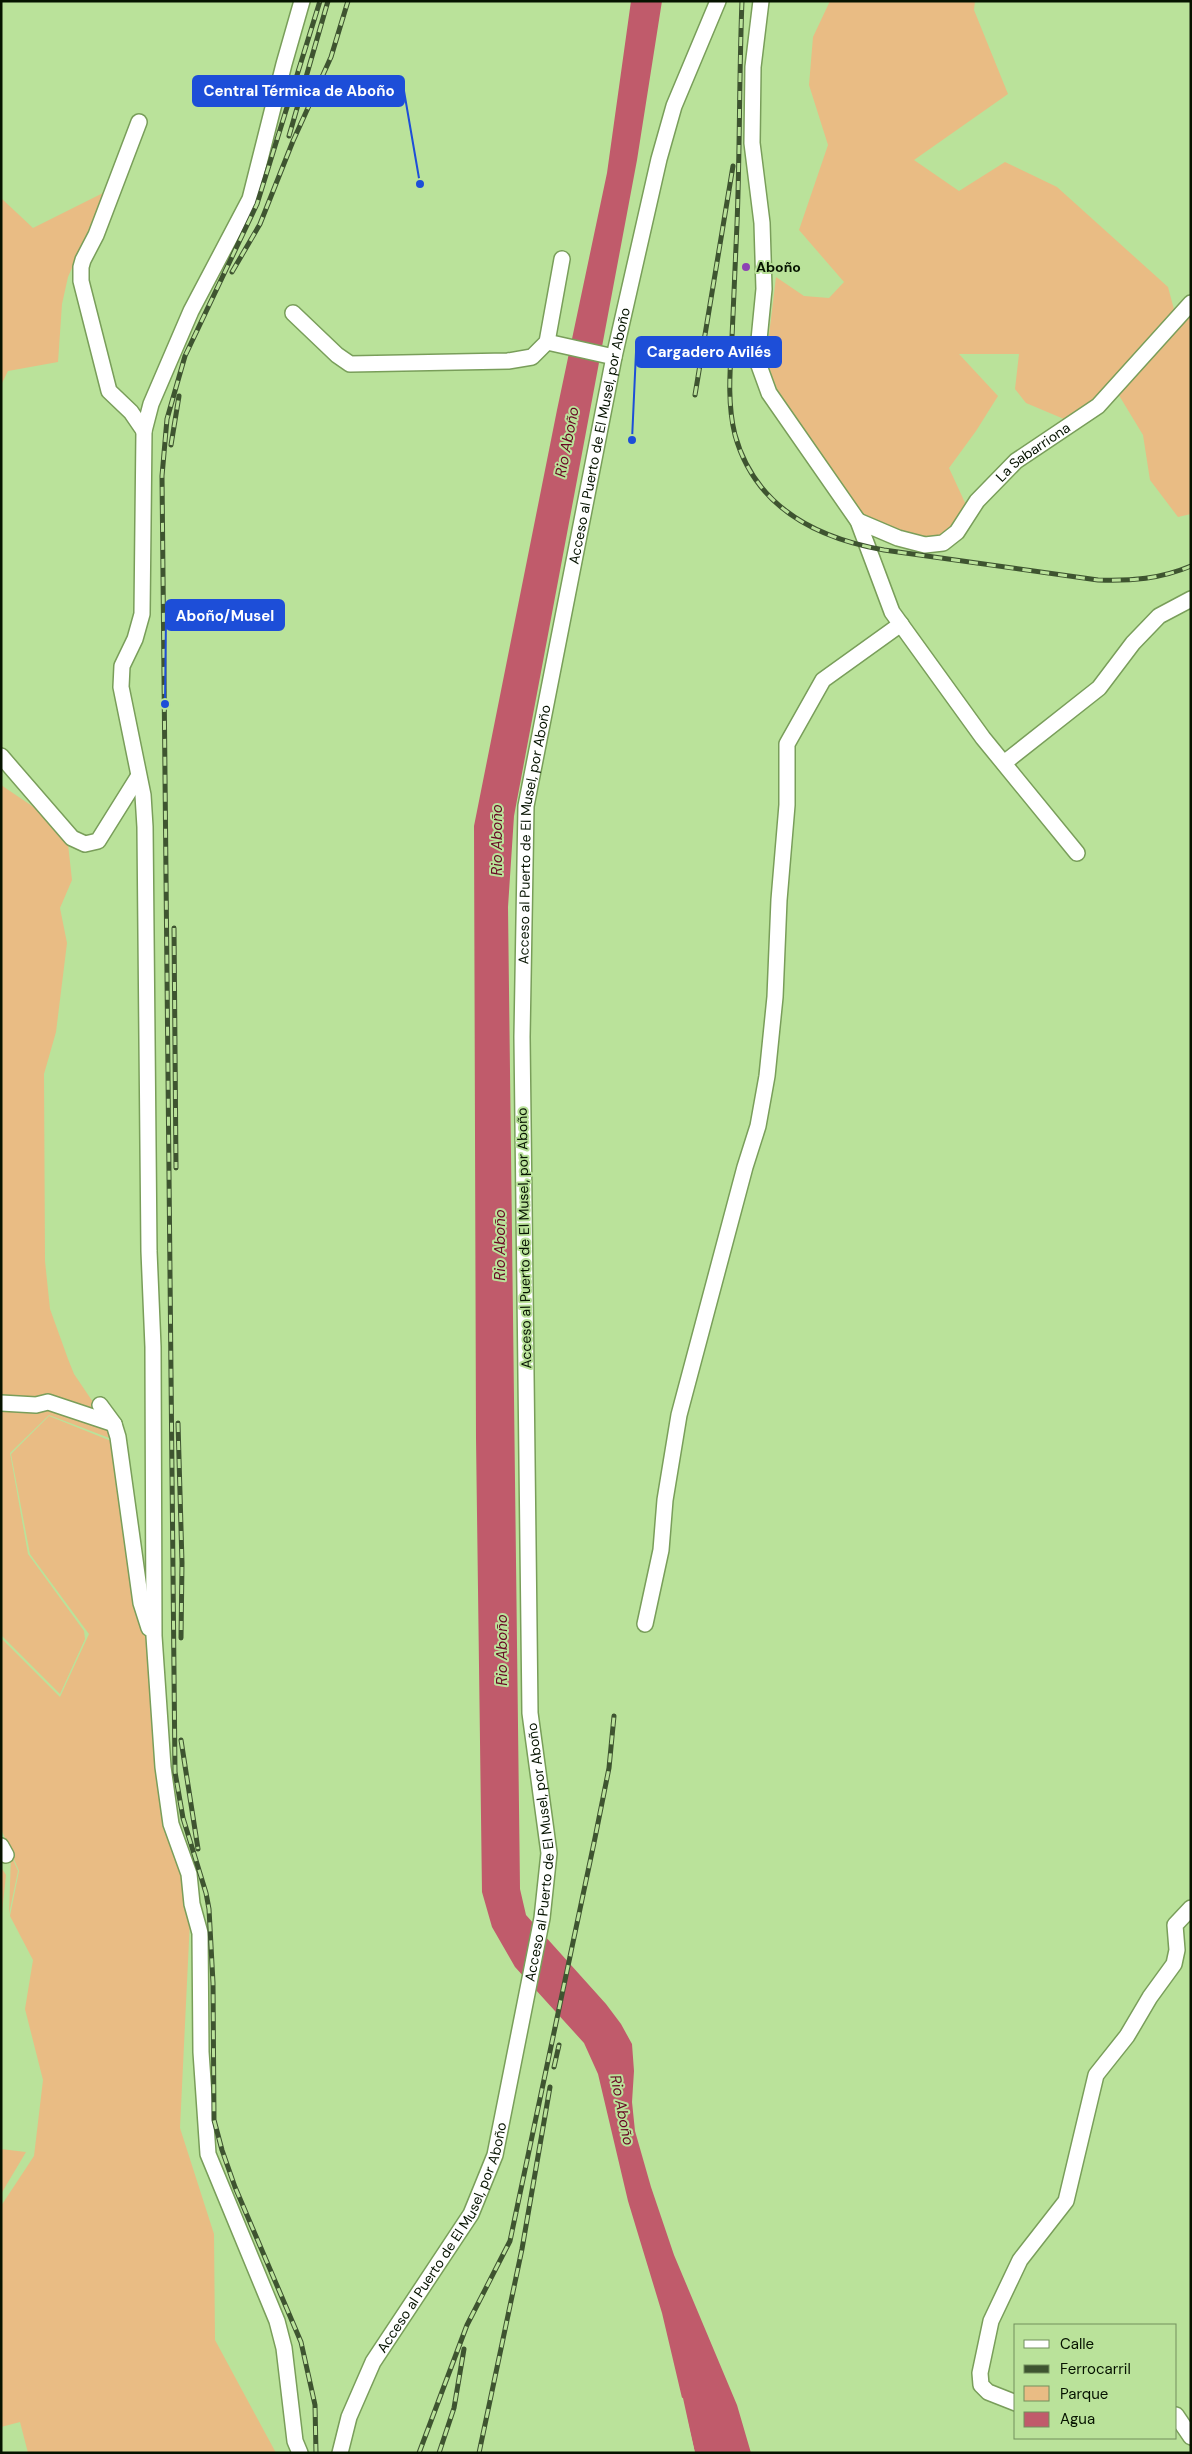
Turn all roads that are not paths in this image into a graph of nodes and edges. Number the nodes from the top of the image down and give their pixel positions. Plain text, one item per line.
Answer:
1 (302, 1) edge
2 (718, 1) edge
3 (761, 1) edge
4 (139, 122) dead end
5 (562, 259) dead end
6 (1191, 303) edge
7 (294, 313) dead end
8 (547, 342) junction
9 (610, 357) junction
10 (144, 431) junction
11 (858, 521) junction
12 (1191, 599) edge
13 (901, 624) junction
14 (1, 756) edge
15 (1004, 763) junction
16 (138, 777) junction
17 (1076, 853) dead end
18 (1, 1403) edge
19 (100, 1405) dead end
20 (114, 1424) junction
21 (645, 1624) dead end
22 (154, 1636) junction
23 (1191, 1908) edge
24 (1014, 2402) edge
25 (1177, 2416) edge
26 (1191, 2436) edge
27 (300, 2453) edge
28 (340, 2453) edge

1 - 10 street
2 - 9 street, Acceso al Puerto de El Musel, por Aboño
3 - 11 street
4 - 10 street
5 - 8 street
6 - 11 street, La Sabarriona
7 - 8 street
8 - 9 street
9 - 28 street, Acceso al Puerto de El Musel, por Aboño
10 - 16 street
11 - 13 street
12 - 15 street
13 - 15 street
13 - 21 street
14 - 16 street
15 - 17 street
16 - 22 street
18 - 20 street
19 - 20 street
20 - 22 street
22 - 27 street
23 - 24 street
25 - 26 street

